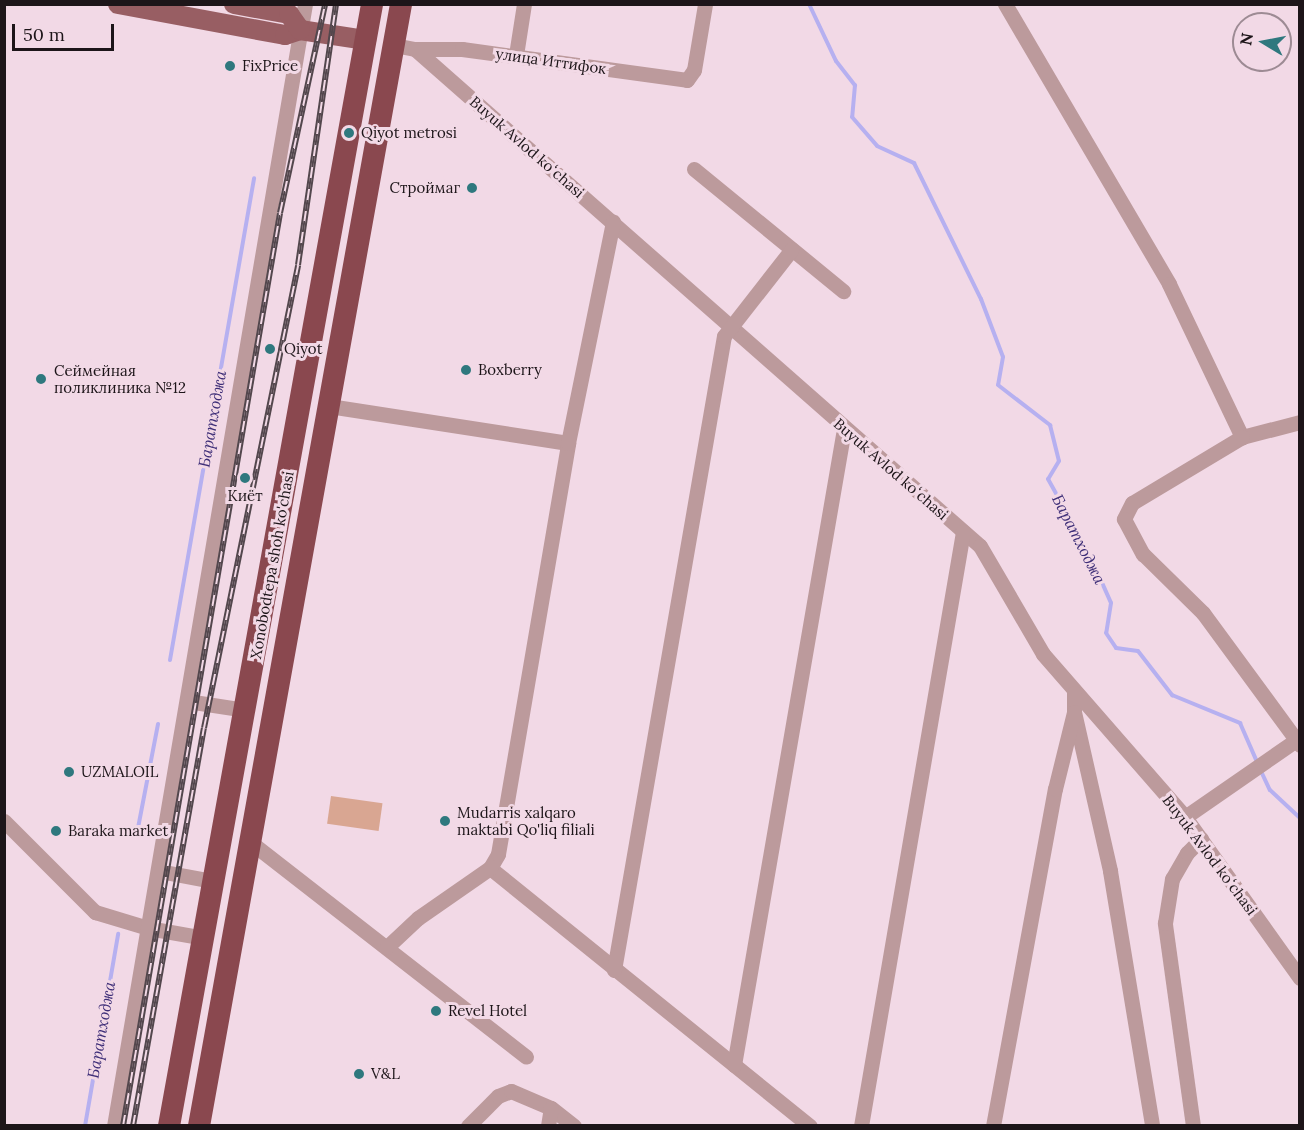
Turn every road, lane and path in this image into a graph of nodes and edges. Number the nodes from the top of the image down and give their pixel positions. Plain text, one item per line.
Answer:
1 (118, 4) edge
2 (234, 4) edge
3 (305, 4) edge
4 (372, 4) edge
5 (401, 4) edge
6 (524, 4) edge
7 (705, 4) edge
8 (1005, 4) edge
9 (300, 30) junction
10 (366, 40) junction
11 (404, 47) junction
12 (516, 56) junction
13 (694, 169) dead end
14 (614, 222) junction
15 (792, 249) junction
16 (843, 291) dead end
17 (731, 324) junction
18 (329, 406) junction
19 (1299, 422) edge
20 (844, 429) junction
21 (1242, 437) junction
22 (568, 443) junction
23 (963, 532) junction
24 (268, 583) junction
25 (296, 588) junction
26 (1074, 693) junction
27 (187, 701) junction
28 (246, 710) junction
29 (1074, 712) junction
30 (1298, 743) edge
31 (1185, 817) junction
32 (4, 822) edge
33 (1201, 839) junction
34 (249, 841) junction
35 (490, 868) junction
36 (159, 871) junction
37 (213, 881) junction
38 (148, 928) junction
39 (205, 938) junction
40 (387, 946) junction
41 (614, 970) junction
42 (1299, 978) edge
43 (526, 1056) dead end
44 (734, 1065) junction
45 (551, 1108) junction
46 (114, 1125) edge
47 (169, 1125) edge
48 (199, 1125) edge
49 (468, 1125) edge
50 (548, 1125) edge
51 (574, 1125) edge
52 (810, 1125) edge
53 (861, 1125) edge
54 (993, 1125) edge
55 (1152, 1125) edge
56 (1192, 1125) edge

1 - 9 main road
2 - 9 main road
3 - 9 street
4 - 10 highway, Xonobodtepa shoh ko'chasi
5 - 11 highway, Xonobodtepa shoh ko'chasi
6 - 12 street
7 - 12 street, улица Иттифок
8 - 21 street
9 - 10 main road
9 - 27 street
10 - 11 highway
10 - 24 highway, Xonobodtepa shoh ko'chasi
11 - 12 street, улица Иттифок
11 - 14 street, Buyuk Avlod koʻchasi
11 - 18 highway, Xonobodtepa shoh ko'chasi
13 - 15 street
14 - 17 street, Buyuk Avlod koʻchasi
14 - 22 street
15 - 16 street
15 - 17 street
17 - 20 street, Buyuk Avlod koʻchasi
17 - 41 street
18 - 22 street
18 - 25 highway, Xonobodtepa shoh ko'chasi
19 - 21 street
20 - 23 street, Buyuk Avlod koʻchasi
20 - 44 street
21 - 30 street
22 - 35 street
23 - 26 street, Buyuk Avlod koʻchasi
23 - 53 street
24 - 25 highway
24 - 28 highway, Xonobodtepa shoh ko'chasi
25 - 34 highway, Xonobodtepa shoh ko'chasi
26 - 29 street
26 - 31 street, Buyuk Avlod koʻchasi
27 - 28 street
27 - 36 street
28 - 37 highway, Xonobodtepa shoh ko'chasi
29 - 54 street
29 - 55 street
30 - 31 street
31 - 33 street, Buyuk Avlod koʻchasi
32 - 38 street
33 - 42 street, Buyuk Avlod koʻchasi
33 - 56 street
34 - 40 street
34 - 48 highway, Xonobodtepa shoh ko'chasi
35 - 40 street
35 - 41 street
36 - 37 street
36 - 38 street
37 - 39 highway, Xonobodtepa shoh ko'chasi
38 - 39 street
38 - 46 street
39 - 47 highway, Xonobodtepa shoh ko'chasi
40 - 43 street
41 - 44 street
44 - 52 street
45 - 49 street
45 - 50 street
45 - 51 street

